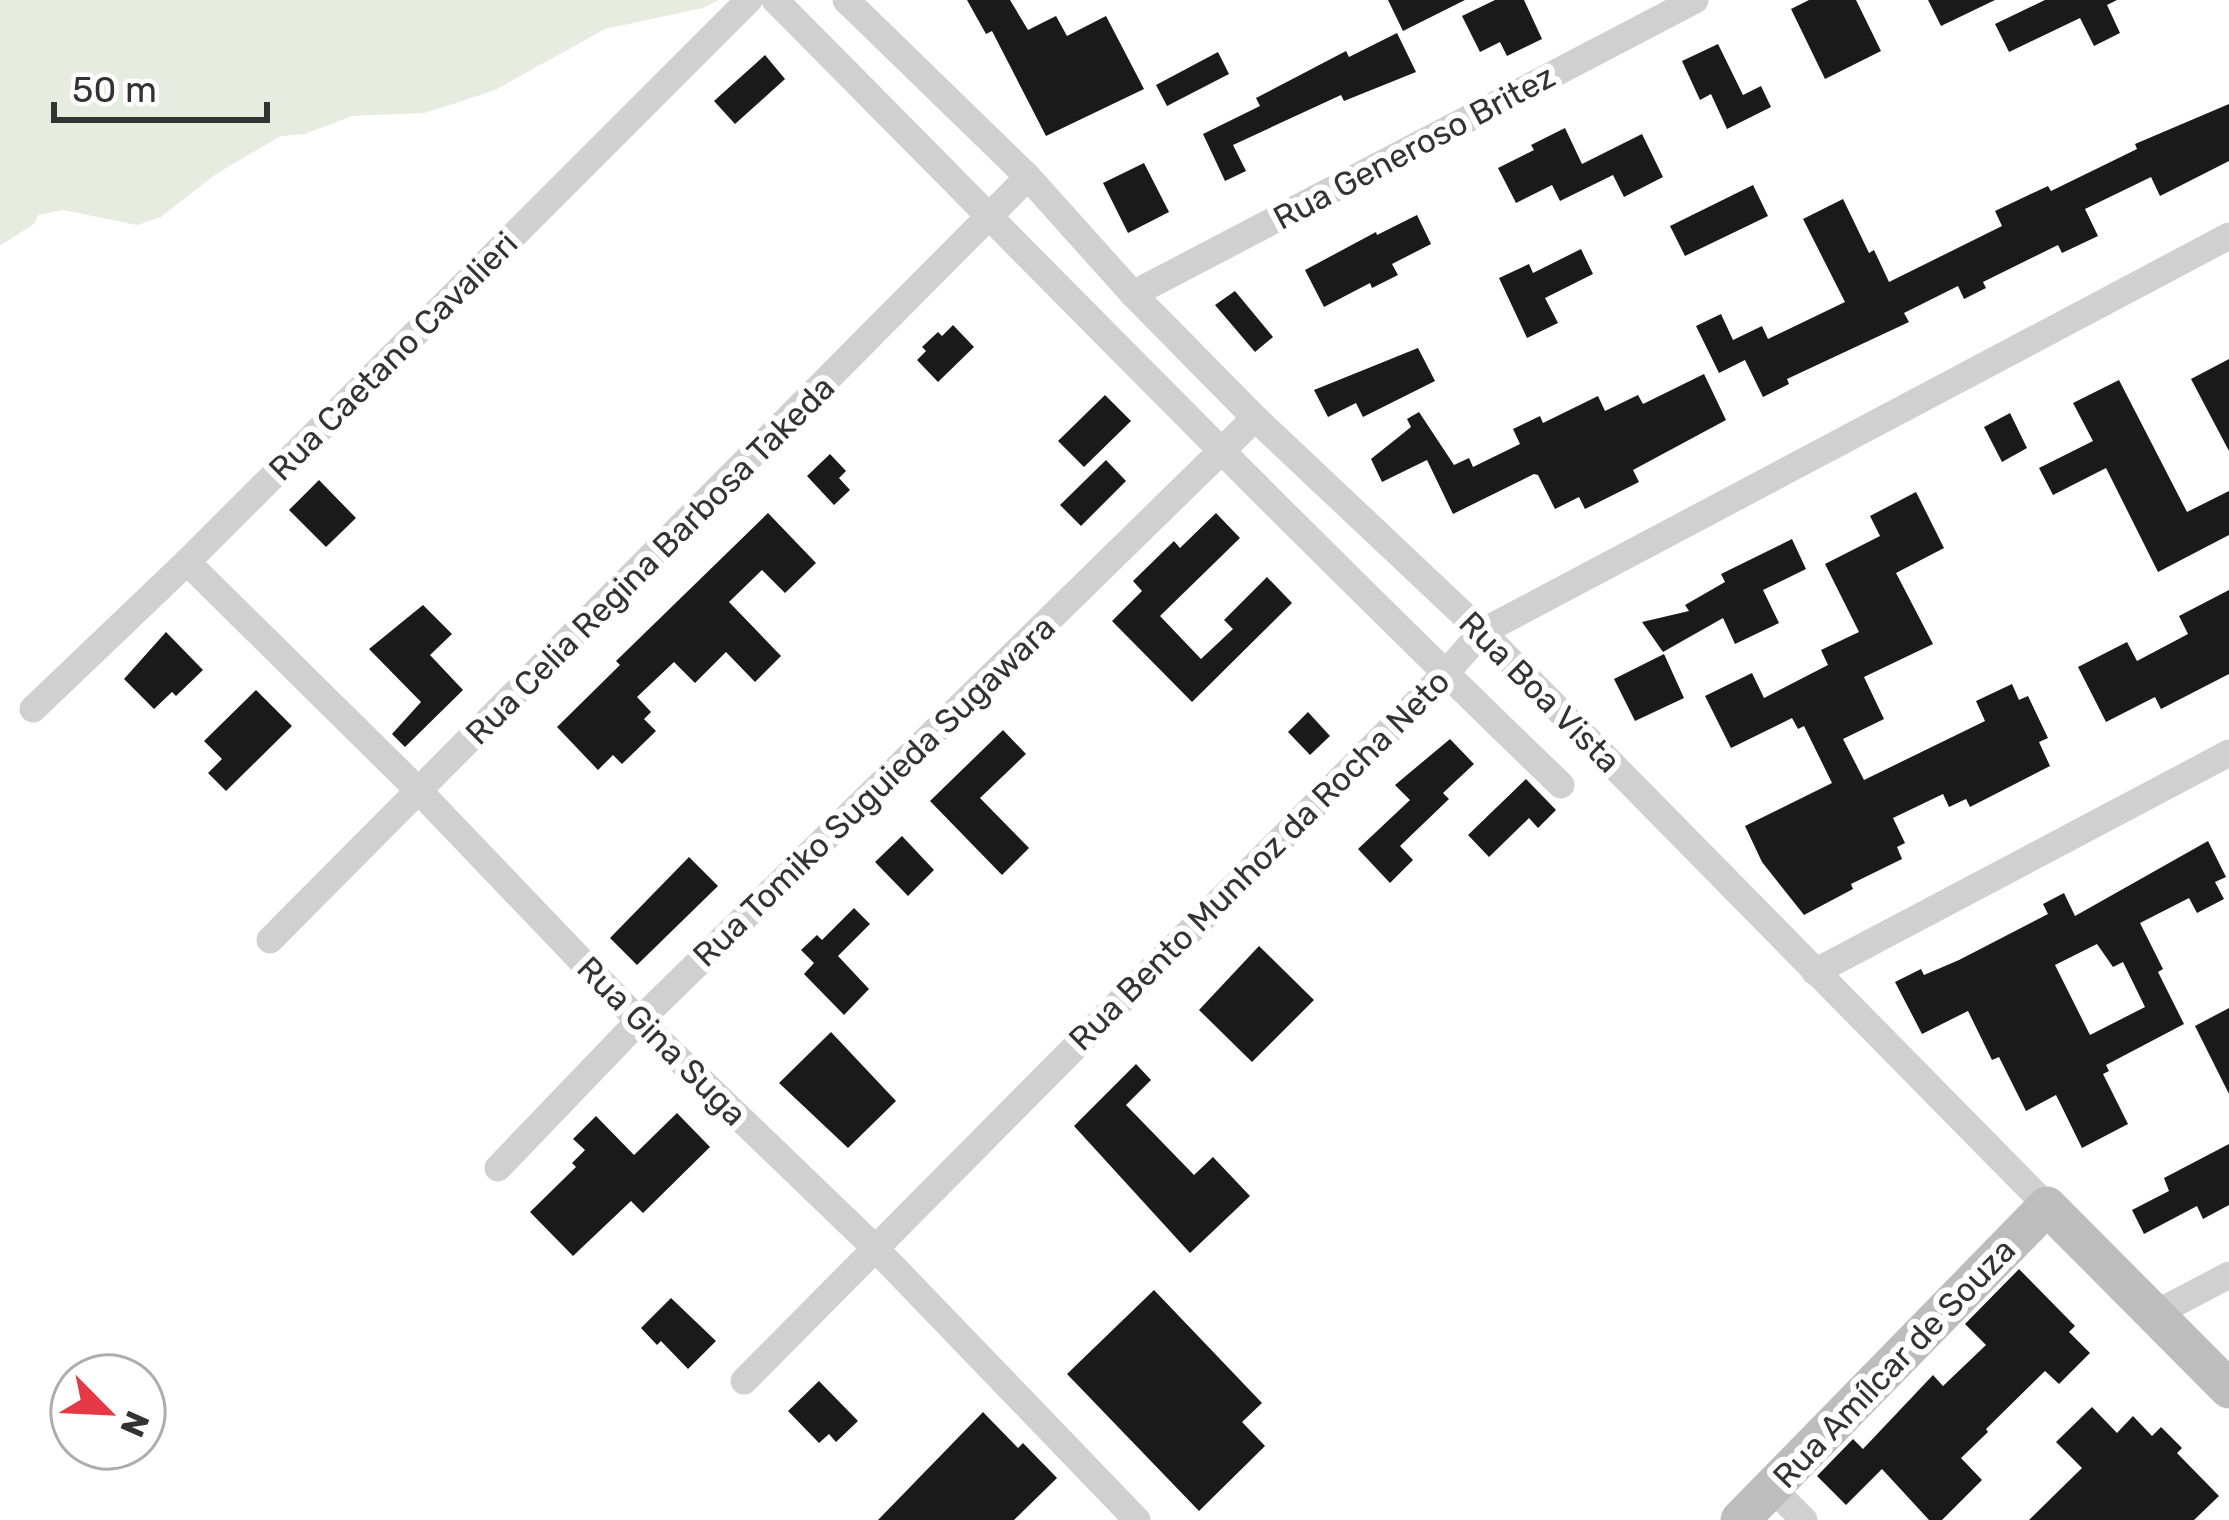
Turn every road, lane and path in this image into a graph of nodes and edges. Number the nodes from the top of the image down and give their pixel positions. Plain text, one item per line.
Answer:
1 (749, 0) edge
2 (775, 0) edge
3 (846, 0) edge
4 (1695, 0) edge
5 (1028, 177) junction
6 (992, 216) junction
7 (2229, 236) edge
8 (1132, 294) junction
9 (1255, 418) junction
10 (1220, 453) junction
11 (187, 562) junction
12 (1481, 632) junction
13 (1445, 674) junction
14 (33, 710) dead end
15 (2229, 753) edge
16 (1561, 785) dead end
17 (419, 791) junction
18 (270, 940) dead end
19 (1815, 973) junction
20 (639, 1021) junction
21 (498, 1168) dead end
22 (2047, 1206) junction
23 (874, 1247) junction
24 (2229, 1275) edge
25 (2155, 1314) junction
26 (744, 1382) dead end
27 (2229, 1389) edge
28 (1772, 1488) junction
29 (1135, 1519) edge
30 (1744, 1519) edge
31 (1804, 1520) edge

1 - 11 street, Rua Caetano Cavalieri
2 - 6 street, Rua Boa Vista
3 - 5 street, Rua Boa Vista
4 - 8 street, Rua Generoso Britez
5 - 6 street, Rua Celia Regina Barbosa Takeda
5 - 8 street, Rua Boa Vista
6 - 10 street, Rua Boa Vista
6 - 17 street, Rua Celia Regina Barbosa Takeda
7 - 12 street, Rua Bento Munhoz da Rocha Neto
8 - 9 street, Rua Boa Vista
9 - 10 street, Rua Tomiko Suguieda Sugawara
9 - 12 street, Rua Boa Vista
10 - 13 street, Rua Boa Vista
10 - 20 street, Rua Tomiko Suguieda Sugawara
11 - 14 street, Rua Caetano Cavalieri
11 - 17 street, Rua Gina Suga
12 - 13 street, Rua Bento Munhoz da Rocha Neto
12 - 19 street, Rua Boa Vista
13 - 16 street, Rua Boa Vista
13 - 23 street, Rua Bento Munhoz da Rocha Neto
15 - 19 street
17 - 18 street, Rua Celia Regina Barbosa Takeda
17 - 20 street, Rua Gina Suga
19 - 22 street, Rua Boa Vista
20 - 21 street, Rua Tomiko Suguieda Sugawara
20 - 23 street, Rua Gina Suga
22 - 25 street, Rua Boa Vista
22 - 28 street, Rua Amílcar de Souza
23 - 26 street, Rua Bento Munhoz da Rocha Neto
23 - 29 street, Rua Gina Suga
24 - 25 street
25 - 27 street, Rua Boa Vista
28 - 30 street, Rua Amílcar de Souza
28 - 31 street

